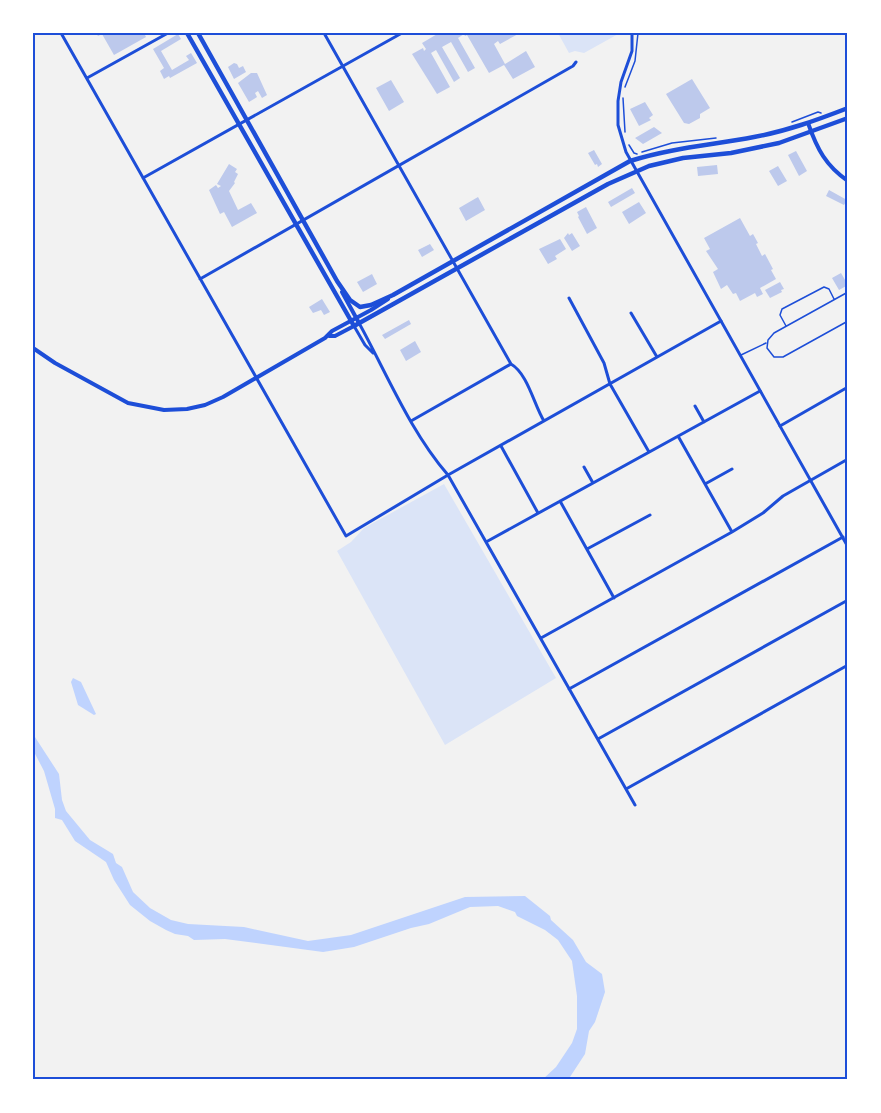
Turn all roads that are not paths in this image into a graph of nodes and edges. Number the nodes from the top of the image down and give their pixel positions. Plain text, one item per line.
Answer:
1 (61, 33) edge
2 (168, 33) edge
3 (188, 33) edge
4 (198, 33) edge
5 (324, 33) edge
6 (402, 33) edge
7 (632, 33) edge
8 (576, 62) dead end
9 (343, 65) junction
10 (87, 78) junction
11 (848, 108) edge
12 (848, 117) edge
13 (242, 121) junction
14 (808, 123) junction
15 (811, 132) junction
16 (630, 162) junction
17 (399, 165) junction
18 (637, 171) junction
19 (143, 178) junction
20 (848, 181) edge
21 (556, 203) junction
22 (299, 222) junction
23 (525, 231) junction
24 (454, 261) junction
25 (458, 268) junction
26 (200, 279) junction
27 (338, 281) junction
28 (848, 292) edge
29 (393, 295) junction
30 (569, 298) dead end
31 (834, 300) junction
32 (631, 313) dead end
33 (721, 321) junction
34 (848, 321) edge
35 (355, 322) junction
36 (786, 326) junction
37 (766, 343) junction
38 (33, 348) edge
39 (741, 356) junction
40 (657, 357) junction
41 (511, 364) junction
42 (256, 378) junction
43 (610, 384) junction
44 (848, 387) edge
45 (760, 391) junction
46 (695, 406) dead end
47 (411, 421) junction
48 (544, 421) junction
49 (704, 422) junction
50 (780, 426) junction
51 (678, 436) junction
52 (501, 446) junction
53 (649, 452) junction
54 (848, 459) edge
55 (584, 467) dead end
56 (732, 469) dead end
57 (448, 475) junction
58 (810, 480) junction
59 (593, 483) junction
60 (705, 484) junction
61 (560, 501) junction
62 (538, 513) junction
63 (650, 514) dead end
64 (732, 532) junction
65 (843, 537) junction
66 (486, 542) junction
67 (848, 547) edge
68 (587, 549) junction
69 (614, 598) junction
70 (848, 600) edge
71 (541, 638) junction
72 (848, 665) edge
73 (569, 689) junction
74 (598, 739) junction
75 (626, 789) junction
76 (635, 805) dead end

1 - 10 street
2 - 10 street
3 - 13 main road
4 - 13 main road
5 - 9 street
6 - 9 street
7 - 16 street
8 - 17 street
9 - 13 street
9 - 17 street
10 - 19 street
11 - 14 main road
12 - 15 main road
13 - 19 street
13 - 22 main road
13 - 22 main road
14 - 15 main road
14 - 16 main road
15 - 18 main road
15 - 20 main road
16 - 18 street
16 - 21 main road
17 - 22 street
17 - 24 street
18 - 23 main road
18 - 33 street
19 - 26 street
21 - 23 main road
21 - 24 main road
22 - 26 street
22 - 27 main road
22 - 35 main road
23 - 25 main road
24 - 25 street
24 - 29 main road
25 - 35 main road
25 - 41 street
26 - 42 street
27 - 29 main road
27 - 35 main road
28 - 31 lane
29 - 35 main road
30 - 43 street
31 - 36 lane
31 - 36 lane
32 - 40 street
33 - 39 street
33 - 40 street
34 - 37 lane
35 - 42 main road
35 - 47 street
36 - 37 lane
37 - 39 lane
38 - 42 main road
39 - 45 street
40 - 43 street
41 - 47 street
41 - 48 street
42 - 57 street
43 - 48 street
43 - 53 street
44 - 50 street
45 - 49 street
45 - 50 street
46 - 49 street
47 - 57 street
48 - 52 street
49 - 51 street
50 - 58 street
51 - 53 street
51 - 60 street
52 - 57 street
52 - 62 street
53 - 59 street
54 - 58 street
55 - 59 street
56 - 60 street
57 - 66 street
58 - 64 street
58 - 65 street
59 - 61 street
60 - 64 street
61 - 62 street
61 - 68 street
62 - 66 street
63 - 68 street
64 - 69 street
65 - 67 street
65 - 73 street
66 - 71 street
68 - 69 street
69 - 71 street
70 - 74 street
71 - 73 street
72 - 75 street
73 - 74 street
74 - 75 street
75 - 76 street

